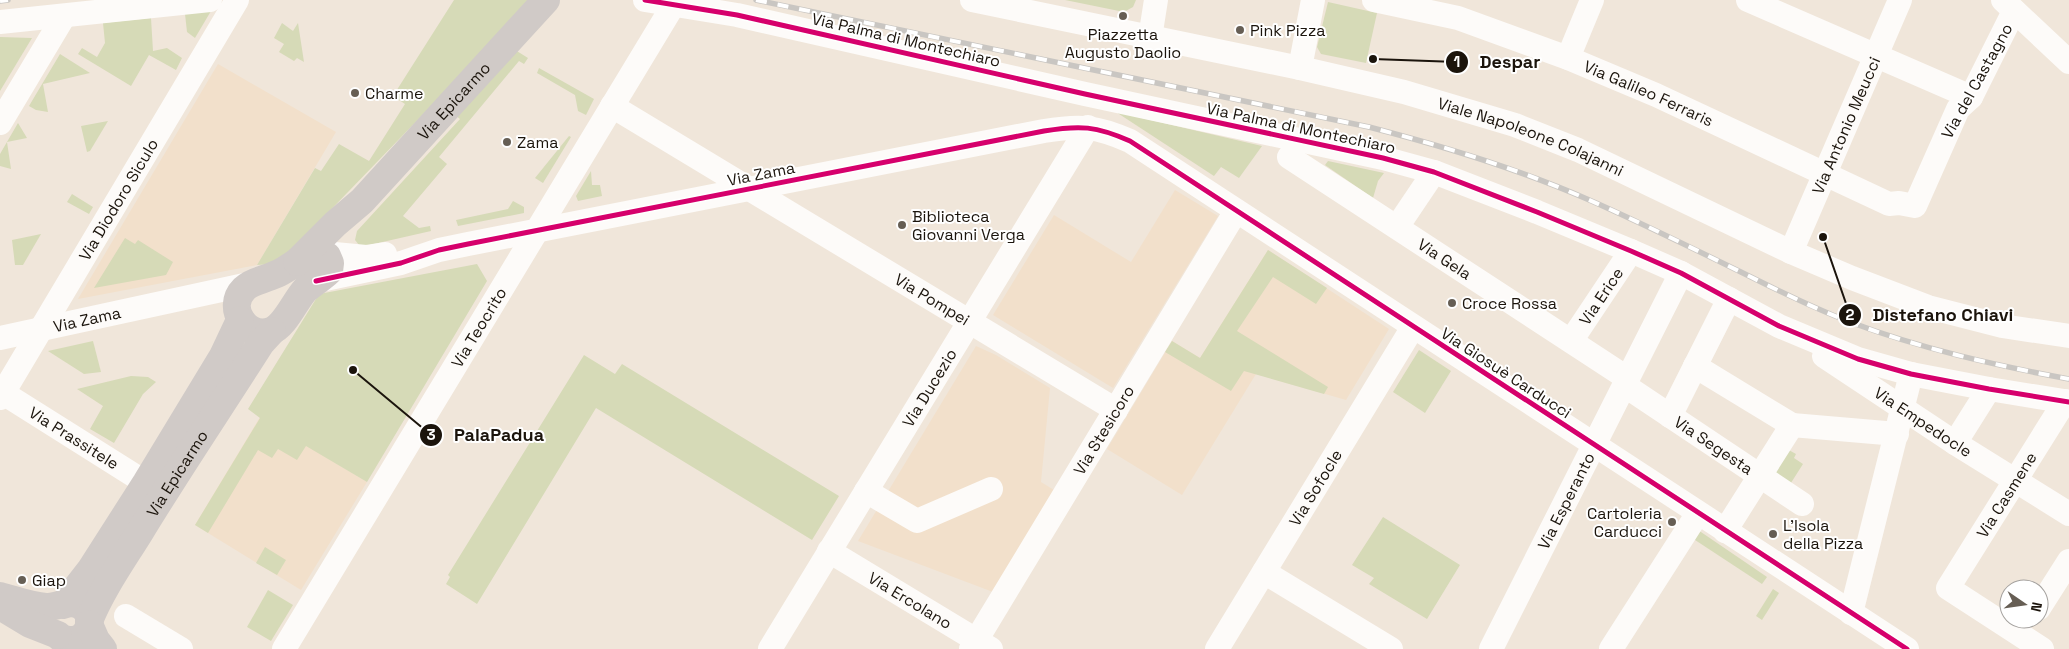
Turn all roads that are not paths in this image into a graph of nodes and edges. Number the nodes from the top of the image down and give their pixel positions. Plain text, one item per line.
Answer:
1 (210, 0) edge
2 (237, 0) edge
3 (546, 0) edge
4 (645, 0) edge
5 (972, 0) edge
6 (1156, 0) edge
7 (1313, 0) edge
8 (1374, 0) edge
9 (1592, 0) edge
10 (1748, 0) edge
11 (1900, 0) edge
12 (674, 4) junction
13 (2009, 5) edge
14 (1462, 9) edge
15 (64, 16) junction
16 (0, 22) edge
17 (1150, 38) junction
18 (1876, 56) junction
19 (1568, 58) junction
20 (2069, 62) edge
21 (1300, 68) junction
22 (1971, 97) junction
23 (612, 106) junction
24 (0, 123) edge
25 (1088, 127) junction
26 (1289, 157) dead end
27 (1434, 172) junction
28 (1826, 174) junction
29 (750, 188) junction
30 (362, 201) junction
31 (1915, 206) joint
32 (1236, 211) junction
33 (1397, 227) junction
34 (536, 231) junction
35 (439, 250) junction
36 (1631, 251) junction
37 (1791, 252) junction
38 (329, 258) junction
39 (1681, 272) junction
40 (249, 284) junction
41 (1729, 299) junction
42 (173, 301) junction
43 (239, 317) junction
44 (968, 322) junction
45 (1779, 326) junction
46 (1413, 327) junction
47 (42, 330) junction
48 (272, 331) junction
49 (2069, 336) edge
50 (0, 338) edge
51 (1571, 341) junction
52 (1695, 366) junction
53 (1911, 374) junction
54 (1625, 381) junction
55 (1989, 389) junction
56 (2, 396) edge
57 (2067, 401) edge
58 (1903, 409) junction
59 (1116, 410) junction
60 (1670, 416) junction
61 (1792, 425) junction
62 (1897, 434) junction
63 (1955, 443) junction
64 (1594, 444) junction
65 (1760, 475) junction
66 (2016, 480) junction
67 (146, 483) junction
68 (991, 489) dead end
69 (866, 491) junction
70 (1802, 504) dead end
71 (1698, 513) junction
72 (2069, 514) edge
73 (1725, 530) junction
74 (829, 551) junction
75 (2069, 561) edge
76 (1264, 572) junction
77 (2049, 592) edge
78 (0, 596) edge
79 (0, 606) edge
80 (62, 606) junction
81 (1851, 613) junction
82 (1999, 613) edge
83 (126, 616) dead end
84 (89, 622) junction
85 (2028, 629) edge
86 (63, 641) edge
87 (980, 646) edge
88 (103, 649) edge
89 (180, 649) edge
90 (284, 649) edge
91 (770, 649) edge
92 (1217, 649) edge
93 (1391, 649) edge
94 (1491, 649) edge
95 (1611, 649) edge
96 (1907, 649) edge
97 (2042, 649) edge

1 - 15 street
2 - 47 street, Via Diodoro Siculo
3 - 30 main road, Via Epicarmo
4 - 12 street, Via Palma di Montechiaro
5 - 17 street, Viale Napoleone Colajanni
6 - 17 street
7 - 21 street
8 - 14 street, Via Galileo Ferraris
9 - 19 street
10 - 18 street
11 - 18 street, Via Antonio Meucci
12 - 23 street, Via Teocrito
12 - 27 street, Via Palma di Montechiaro
13 - 20 street
13 - 22 street, Via del Castagno
14 - 19 street, Via Galileo Ferraris
15 - 16 street
15 - 24 street
17 - 21 street, Viale Napoleone Colajanni
18 - 22 street
18 - 28 street, Via Antonio Meucci
19 - 28 street, Via Galileo Ferraris
21 - 37 street, Viale Napoleone Colajanni
22 - 31 street, Via del Castagno
23 - 29 street, Via Pompei
23 - 34 street, Via Teocrito
25 - 29 street, Via Zama
25 - 32 street, Via Giosuè Carducci
25 - 44 street, Via Ducezio
26 - 33 street, Via Gela
27 - 33 street
27 - 36 street, Via Palma di Montechiaro
28 - 31 street, Via Galileo Ferraris
28 - 37 street, Via Antonio Meucci
29 - 34 street, Via Zama
29 - 44 street, Via Pompei
30 - 38 main road
30 - 38 main road
32 - 46 street, Via Giosuè Carducci
32 - 59 street, Via Stesicoro
33 - 51 street, Via Gela
34 - 35 street, Via Zama
34 - 90 street, Via Teocrito
35 - 38 street
35 - 38 street
36 - 39 street, Via Palma di Montechiaro
36 - 51 street, Via Erice
37 - 49 street, Viale Napoleone Colajanni
38 - 40 main road
38 - 48 main road, Via Epicarmo
39 - 41 street, Via Palma di Montechiaro
39 - 54 street, Via Esperanto
40 - 42 street, Via Zama
40 - 43 main road, Via Epicarmo
41 - 45 street, Via Palma di Montechiaro
41 - 52 street
42 - 43 street
42 - 47 street, Via Zama
43 - 48 main road
43 - 67 main road, Via Epicarmo
44 - 59 street, Via Pompei
44 - 69 street, Via Ducezio
45 - 53 street, Via Palma di Montechiaro
45 - 58 street, Via Empedocle
46 - 64 street, Via Giosuè Carducci
46 - 76 street, Via Sofocle
47 - 50 street, Via Zama
47 - 56 street, Via Diodoro Siculo
48 - 84 main road, Via Epicarmo
51 - 54 street, Via Gela
52 - 60 street
52 - 61 street
53 - 55 street, Via Palma di Montechiaro
53 - 58 street
54 - 60 street, Via Segesta
54 - 64 street, Via Esperanto
55 - 57 street, Via Palma di Montechiaro
55 - 63 street
56 - 67 street, Via Prassitele
57 - 66 street, Via Casmene
58 - 62 street
58 - 63 street, Via Empedocle
59 - 87 street, Via Stesicoro
60 - 65 street, Via Segesta
61 - 62 street
61 - 65 street
62 - 81 street
63 - 66 street, Via Empedocle
64 - 71 street, Via Giosuè Carducci
64 - 94 street, Via Esperanto
65 - 70 street, Via Segesta
65 - 73 street
66 - 72 street, Via Empedocle
66 - 82 street, Via Casmene
67 - 80 main road, Via Epicarmo
68 - 69 street
69 - 74 street, Via Ducezio
71 - 73 street, Via Giosuè Carducci
71 - 95 street
73 - 81 street, Via Giosuè Carducci
74 - 87 street, Via Ercolano
74 - 91 street, Via Ducezio
75 - 77 street
76 - 92 street, Via Sofocle
76 - 93 street
78 - 80 main road
79 - 86 main road
80 - 84 main road
80 - 86 main road
81 - 96 street, Via Giosuè Carducci
83 - 89 street
84 - 86 main road
84 - 88 main road
85 - 97 street

